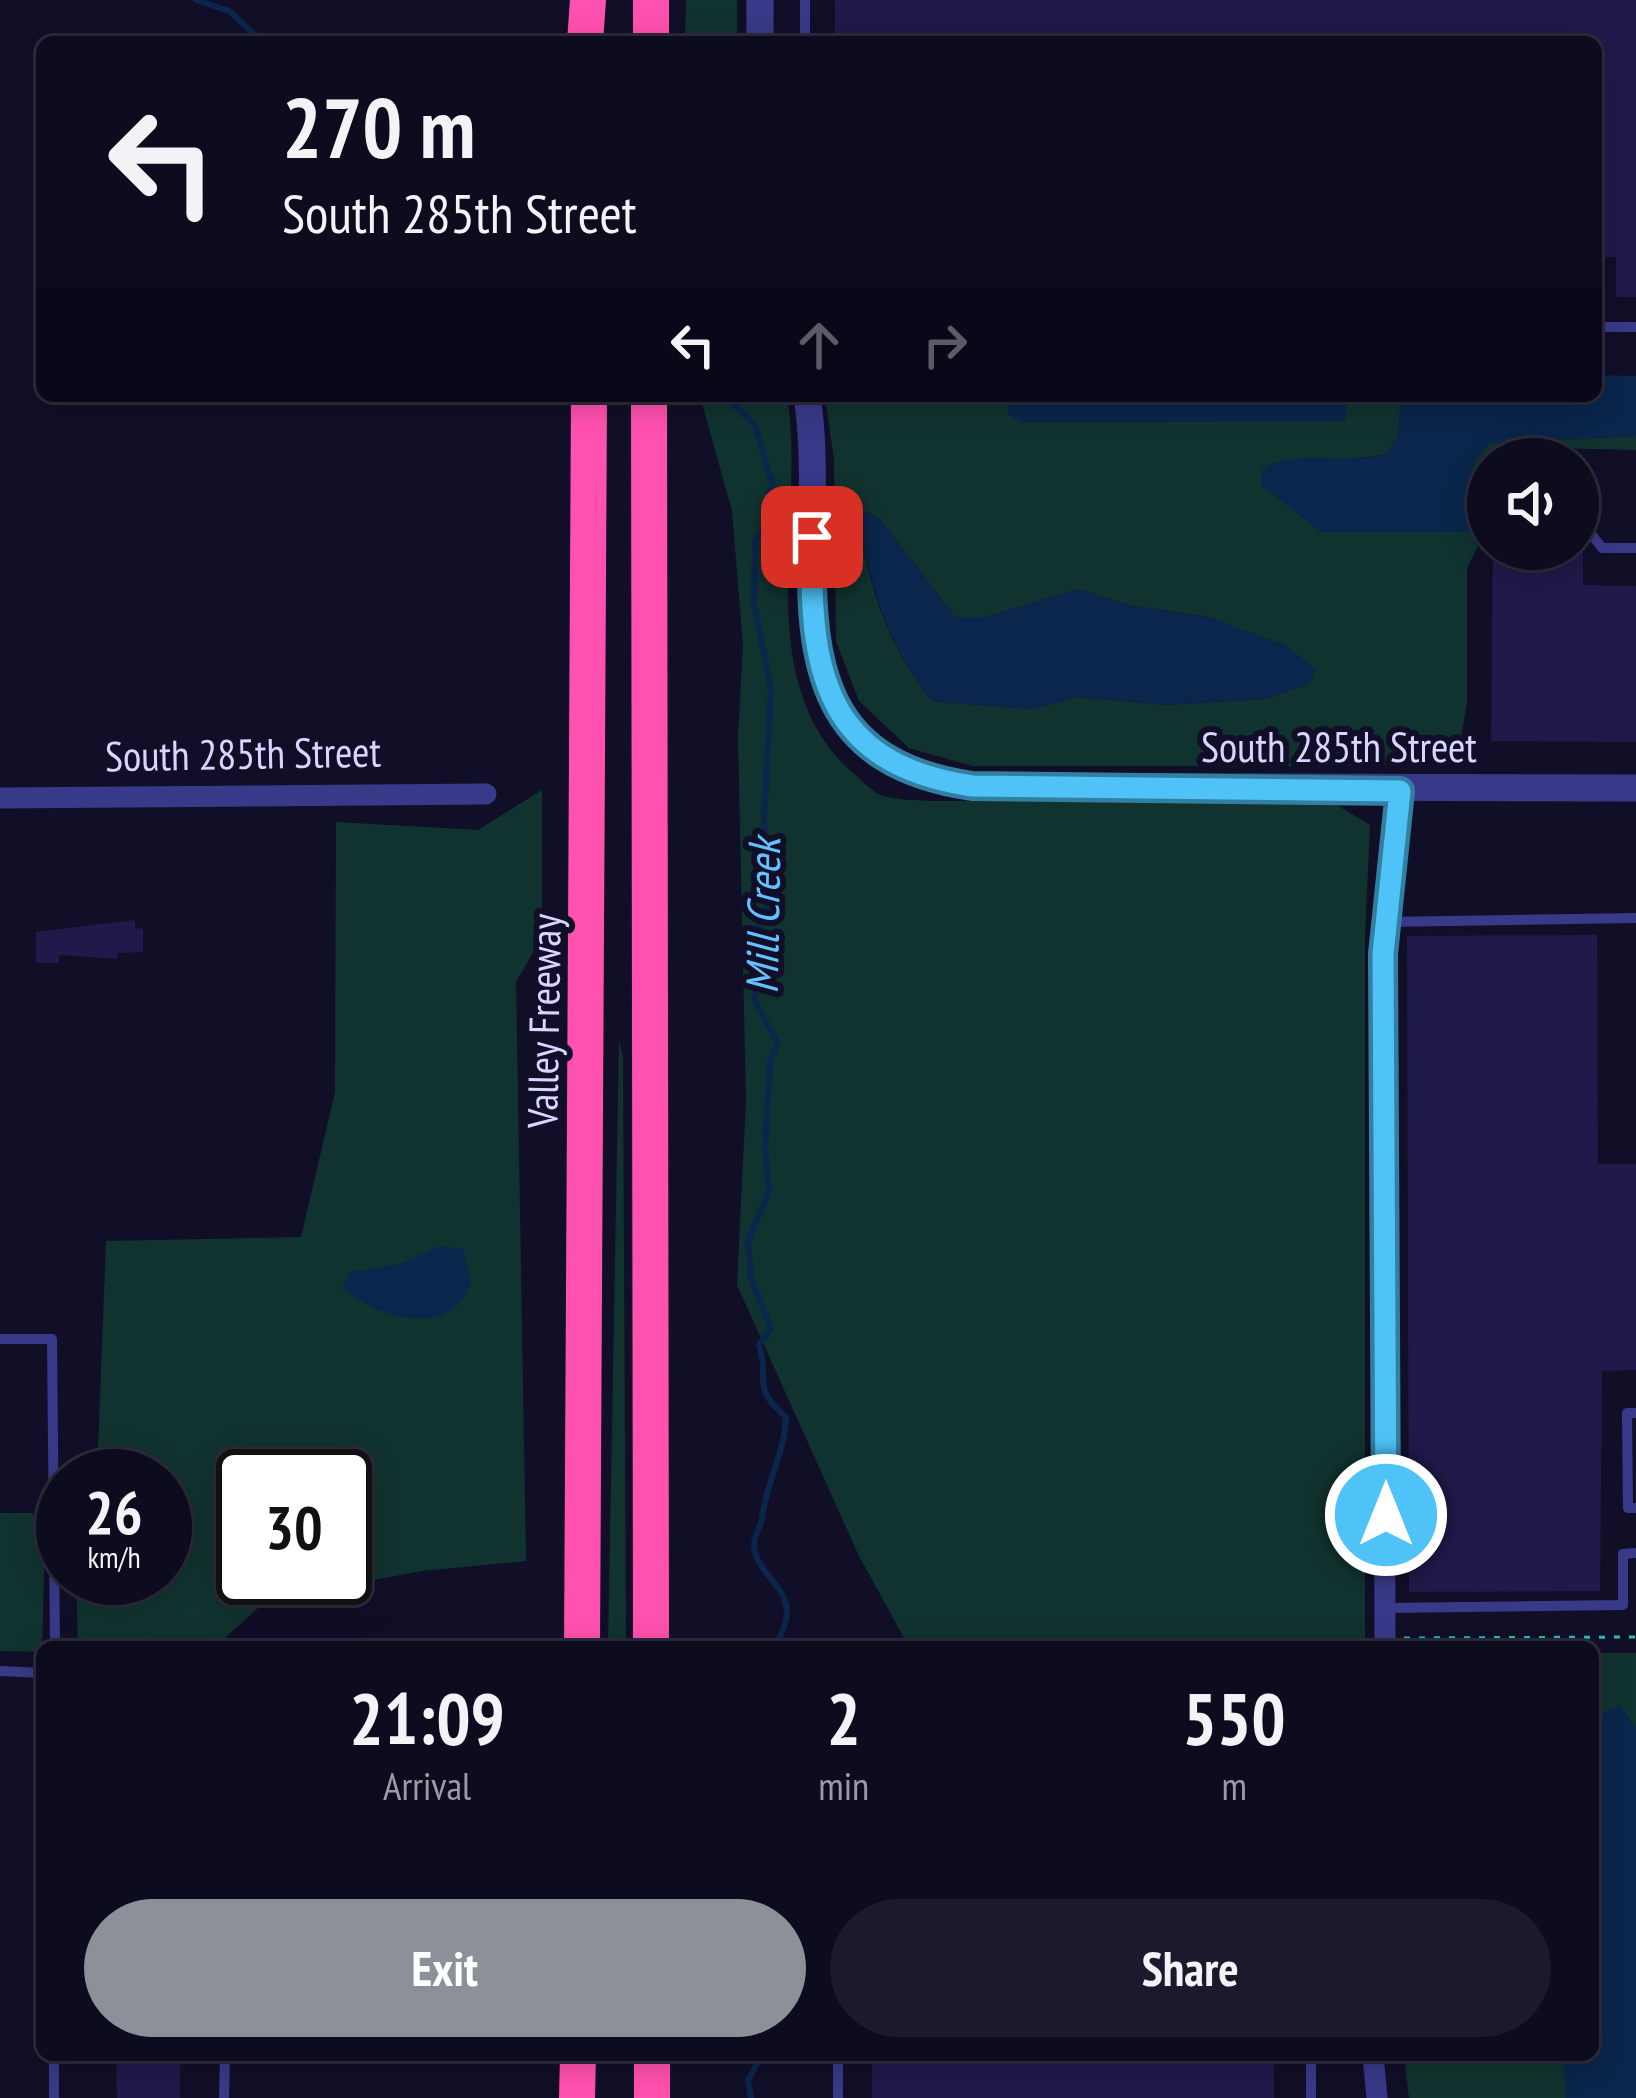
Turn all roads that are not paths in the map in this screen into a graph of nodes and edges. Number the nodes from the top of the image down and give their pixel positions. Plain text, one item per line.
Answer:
1 (585, 0) edge
2 (651, 0) edge
3 (760, 0) edge
4 (805, 0) edge
5 (584, 36) edge
6 (651, 36) edge
7 (760, 36) edge
8 (805, 36) edge
9 (1602, 327) edge
10 (1636, 327) edge
11 (590, 402) edge
12 (649, 402) edge
13 (807, 402) edge
14 (1599, 544) edge
15 (1636, 548) edge
16 (1636, 788) edge
17 (1400, 791) junction
18 (486, 794) dead end
19 (0, 798) edge
20 (1636, 918) edge
21 (1388, 922) junction
22 (0, 1339) edge
23 (1636, 1412) edge
24 (1636, 1508) edge
25 (1636, 1553) edge
26 (1386, 1608) junction
27 (55, 1641) edge
28 (582, 1641) edge
29 (651, 1641) edge
30 (1385, 1641) edge
31 (0, 1671) edge
32 (36, 1672) edge
33 (54, 2061) edge
34 (225, 2061) edge
35 (578, 2061) edge
36 (652, 2061) edge
37 (838, 2061) edge
38 (1311, 2061) edge
39 (1374, 2061) edge
40 (54, 2098) edge
41 (224, 2098) edge
42 (578, 2098) edge
43 (652, 2098) edge
44 (838, 2098) edge
45 (1311, 2098) edge
46 (1377, 2098) edge

1 - 5 highway
2 - 6 highway
3 - 7 street
4 - 8 lane
9 - 10 lane
11 - 28 highway, Valley Freeway
12 - 29 highway
13 - 17 street, South 285th Street
14 - 15 lane
16 - 17 street, South 285th Street
17 - 21 street
18 - 19 street, South 285th Street
20 - 21 lane
21 - 26 street
22 - 27 lane
23 - 24 lane
25 - 26 lane
26 - 30 street
31 - 32 lane
33 - 40 lane
34 - 41 lane
35 - 42 highway
36 - 43 highway
37 - 44 lane
38 - 45 lane
39 - 46 street

